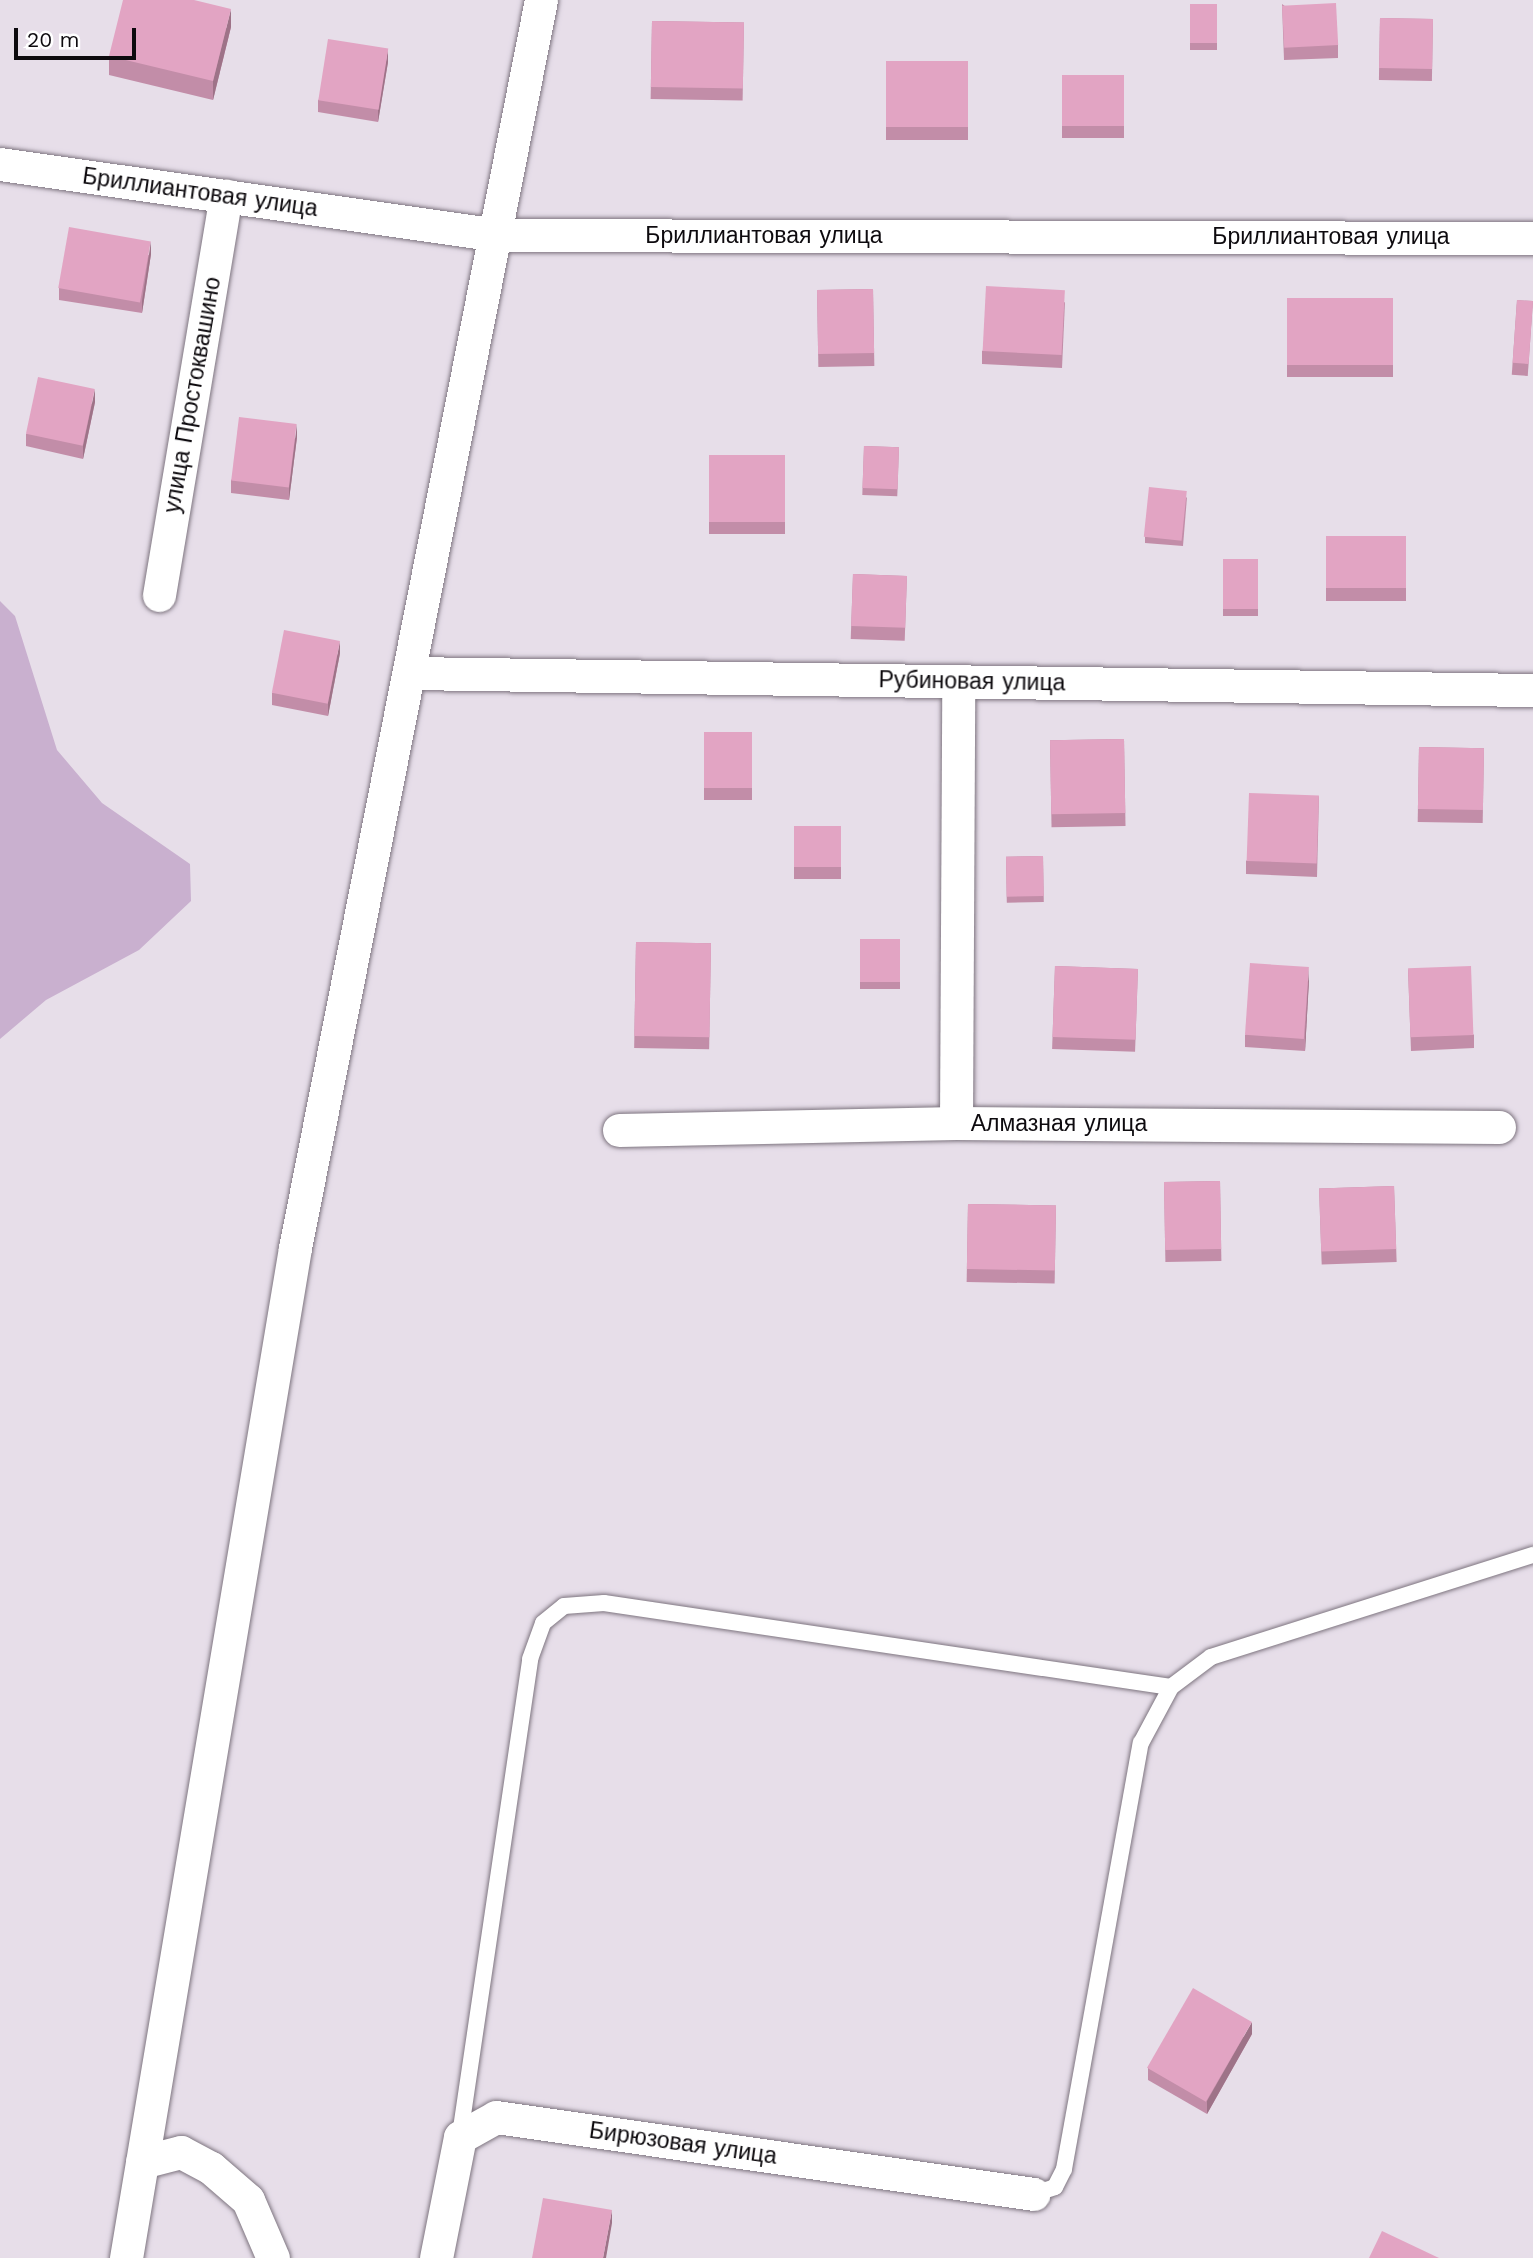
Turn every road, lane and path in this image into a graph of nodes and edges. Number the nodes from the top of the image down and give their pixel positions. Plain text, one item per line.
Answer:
1 (541, 0) edge
2 (0, 164) edge
3 (226, 196) junction
4 (498, 235) junction
5 (1533, 238) edge
6 (159, 594) dead end
7 (410, 673) junction
8 (958, 681) junction
9 (1533, 690) edge
10 (956, 1123) junction
11 (1499, 1127) dead end
12 (620, 1130) dead end
13 (1533, 1555) edge
14 (1171, 1687) junction
15 (460, 2137) junction
16 (142, 2162) junction
17 (1034, 2194) joint
18 (125, 2258) edge
19 (273, 2258) edge
20 (436, 2258) edge

1 - 4 street
2 - 3 street, Бриллиантовая улица
3 - 4 street, Бриллиантовая улица
3 - 6 street, улица Простоквашино
4 - 5 street, Бриллиантовая улица
4 - 7 street
7 - 8 street, Рубиновая улица
7 - 16 street
8 - 9 street, Рубиновая улица
8 - 10 street
10 - 11 street, Алмазная улица
10 - 12 street, Алмазная улица
13 - 14 lane
14 - 15 lane
14 - 17 lane
15 - 17 street, Бирюзовая улица
15 - 20 street
16 - 18 street
16 - 19 street

